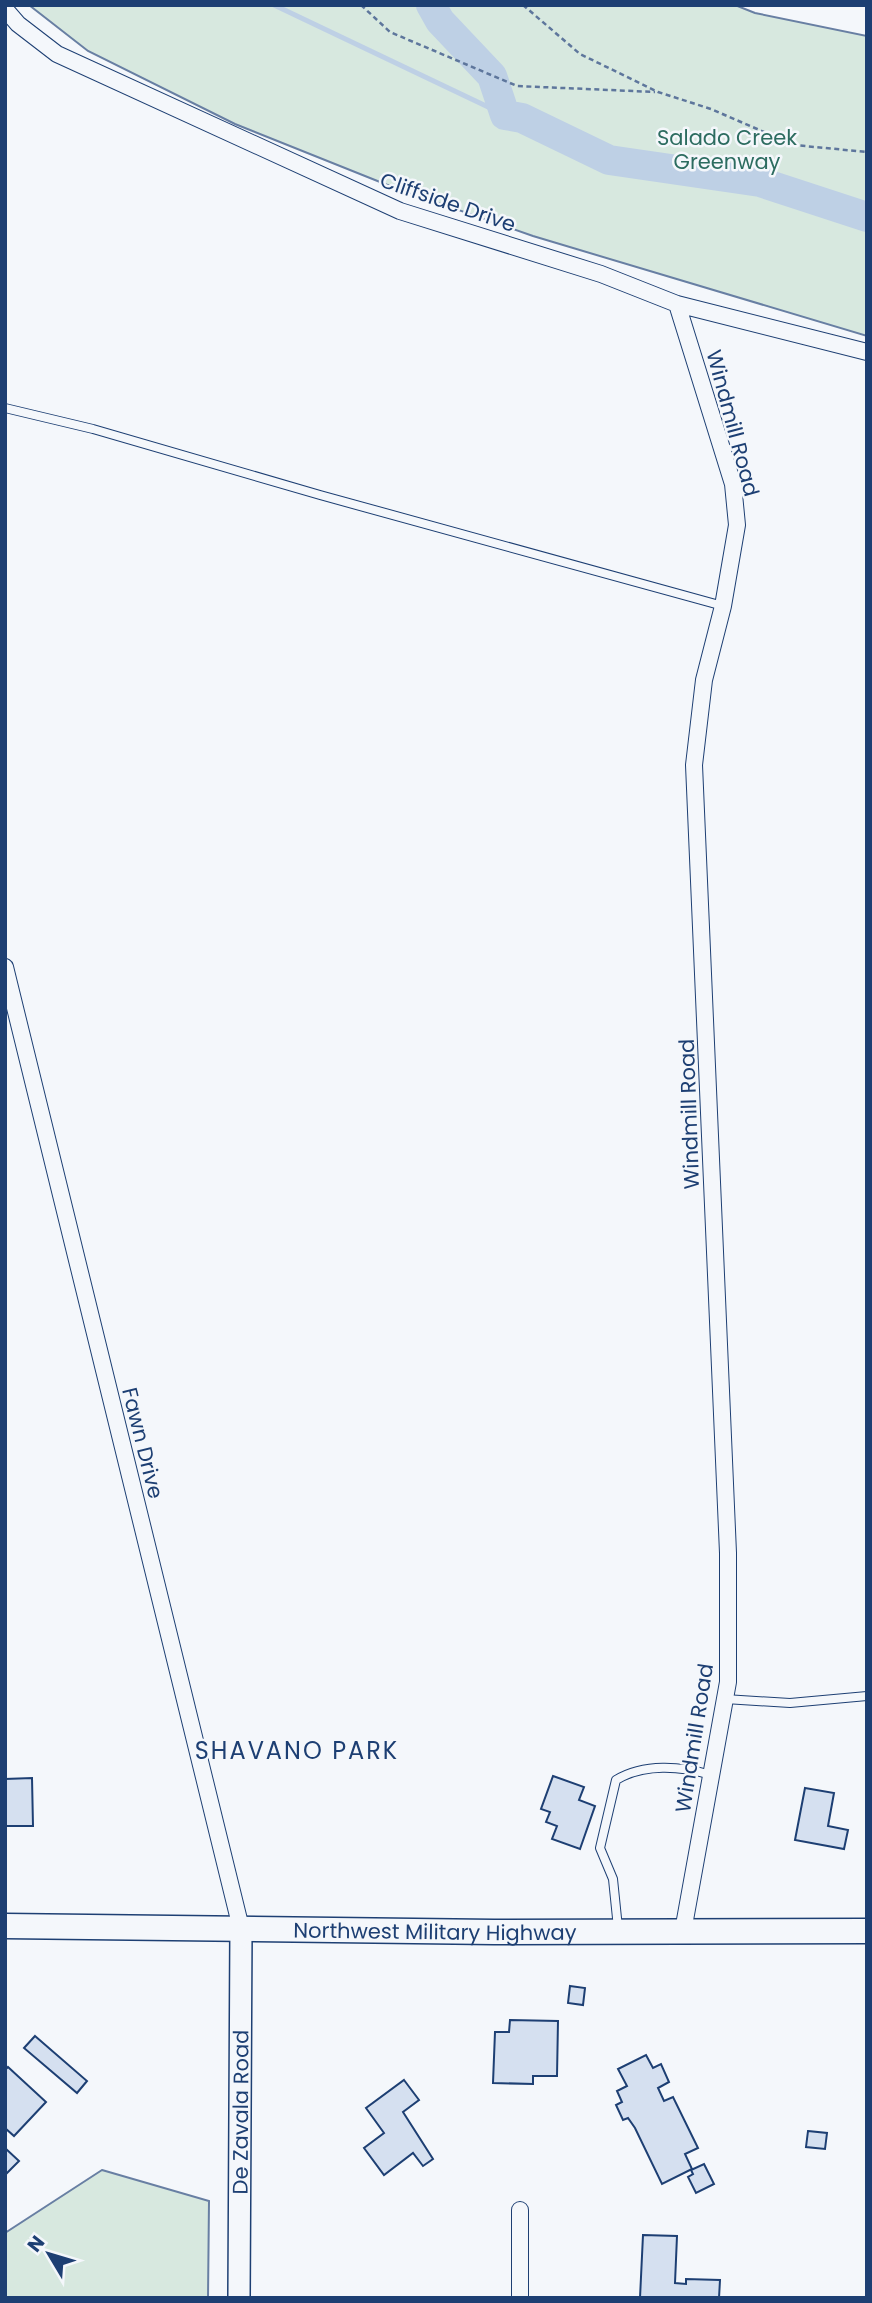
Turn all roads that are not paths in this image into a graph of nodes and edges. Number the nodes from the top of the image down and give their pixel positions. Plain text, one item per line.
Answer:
1 (5, 9) edge
2 (677, 304) junction
3 (867, 352) edge
4 (5, 408) edge
5 (723, 606) junction
6 (5, 967) edge
7 (867, 1696) edge
8 (725, 1699) junction
9 (711, 1775) junction
10 (5, 1926) edge
11 (241, 1928) junction
12 (618, 1931) junction
13 (683, 1931) junction
14 (867, 1931) edge
15 (520, 2210) dead end
16 (239, 2298) edge
17 (520, 2298) edge

1 - 2 street, Cliffside Drive
2 - 3 street, Cliffside Drive
2 - 5 street, Windmill Road
4 - 5 lane
5 - 8 street, Windmill Road
6 - 11 street, Fawn Drive
7 - 8 lane
8 - 9 street, Windmill Road
9 - 12 lane
9 - 13 street, Windmill Road
10 - 11 main road, Northwest Military Highway
11 - 12 main road, Northwest Military Highway
11 - 16 main road, De Zavala Road
12 - 13 main road, Northwest Military Highway
13 - 14 main road, Northwest Military Highway
15 - 17 street

